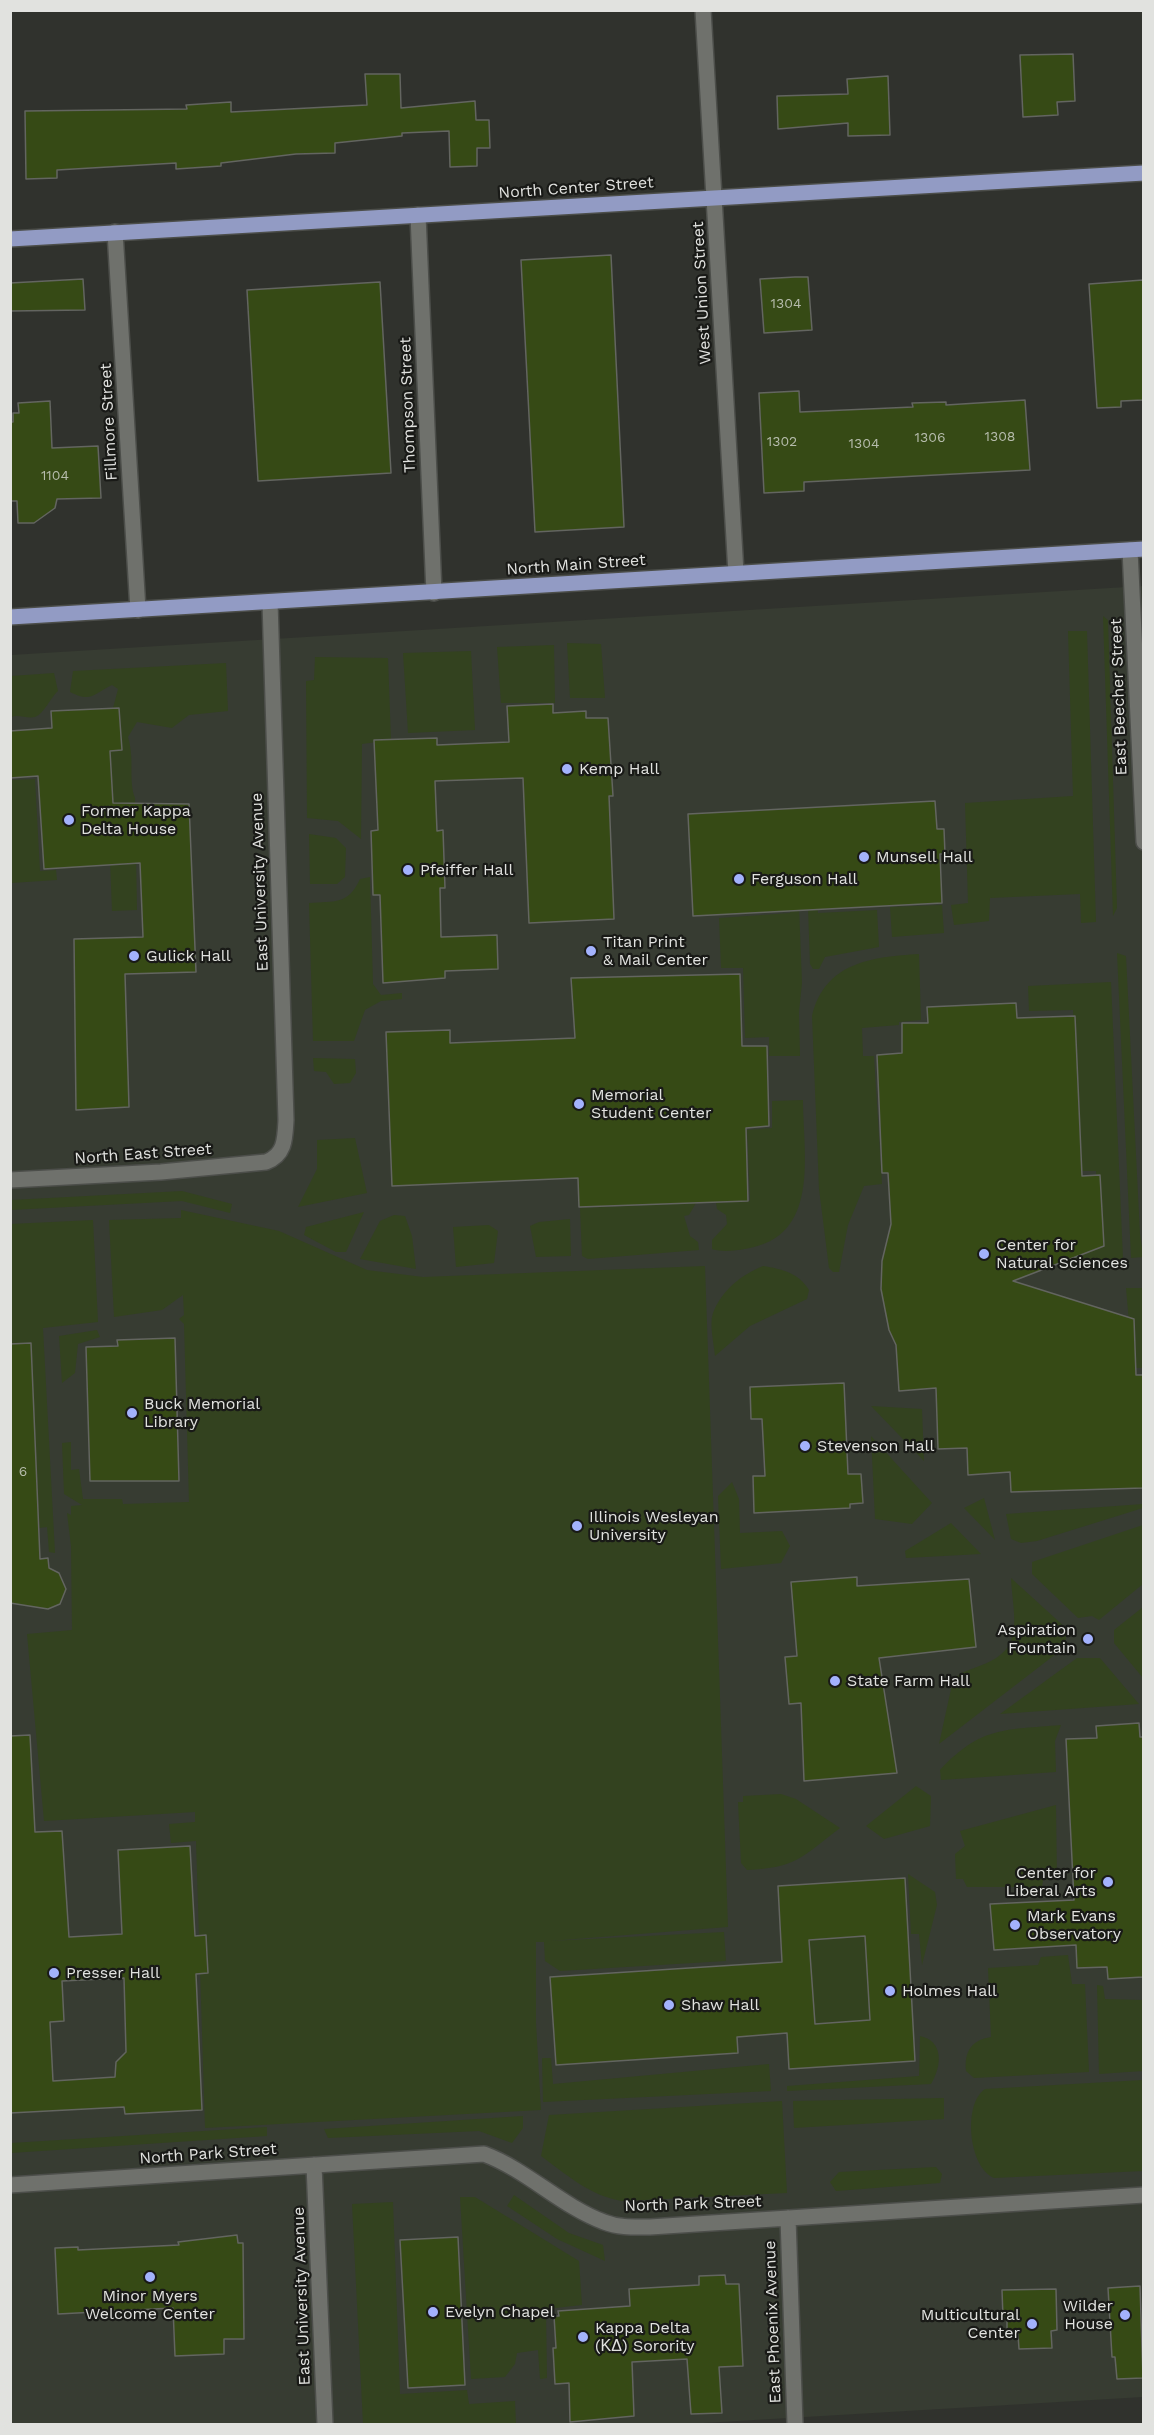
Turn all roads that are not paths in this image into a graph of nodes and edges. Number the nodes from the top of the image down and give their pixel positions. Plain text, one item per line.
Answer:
1 (703, 10) edge
2 (1143, 173) edge
3 (715, 197) junction
4 (418, 215) junction
5 (115, 232) junction
6 (10, 239) edge
7 (1137, 550) edge
8 (736, 573) junction
9 (434, 592) junction
10 (270, 602) junction
11 (138, 610) junction
12 (10, 617) edge
13 (1143, 842) edge
14 (276, 1158) joint
15 (10, 1180) edge
16 (314, 2165) junction
17 (10, 2185) edge
18 (1143, 2196) edge
19 (788, 2218) junction
20 (325, 2424) edge
21 (795, 2424) edge

1 - 3 street, West Union Street
2 - 3 main road, North Center Street
3 - 4 main road, North Center Street
3 - 8 street, West Union Street
4 - 5 main road, North Center Street
4 - 9 street, Thompson Street
5 - 6 main road, North Center Street
5 - 11 street, Fillmore Street
7 - 8 main road, North Main Street
7 - 13 street, East Beecher Street
8 - 9 main road, North Main Street
9 - 10 main road, North Main Street
10 - 11 main road, North Main Street
10 - 14 street, East University Avenue
11 - 12 main road, North Main Street
14 - 15 street, North East Street
16 - 17 street, North Park Street
16 - 19 street, North Park Street
16 - 20 street, East University Avenue
18 - 19 street, North Park Street
19 - 21 street, East Phoenix Avenue

